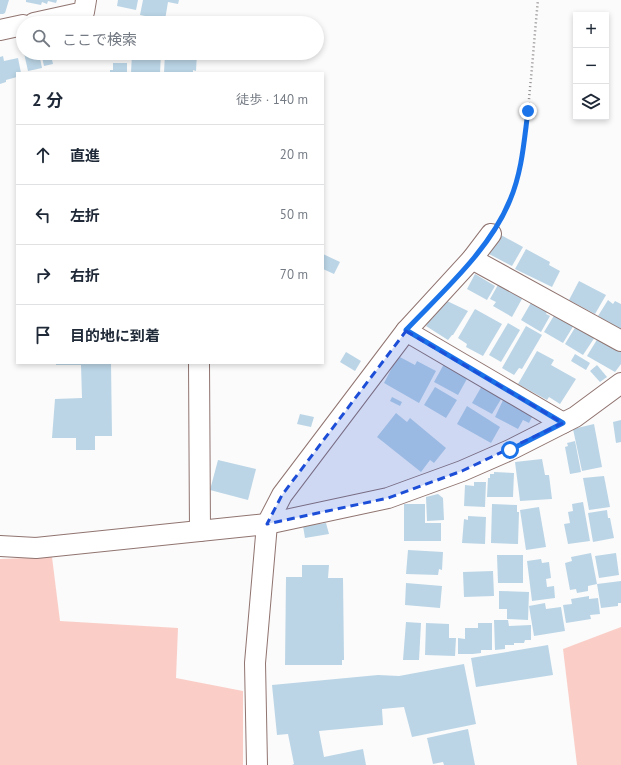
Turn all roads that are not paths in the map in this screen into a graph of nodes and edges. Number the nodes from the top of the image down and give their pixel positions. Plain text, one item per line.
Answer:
1 (86, 0) edge
2 (66, 16) edge
3 (16, 27) edge
4 (0, 30) edge
5 (491, 234) road end
6 (472, 259) junction
7 (406, 330) junction
8 (621, 342) edge
9 (199, 364) edge
10 (621, 383) edge
11 (563, 423) junction
12 (267, 524) junction
13 (200, 531) junction
14 (0, 546) edge
15 (257, 765) edge

1 - 2 street
3 - 4 street
5 - 6 street
6 - 7 street
6 - 8 street
7 - 11 street
7 - 12 street
9 - 13 street
10 - 11 street
11 - 12 street
12 - 13 street
12 - 15 street
13 - 14 street

